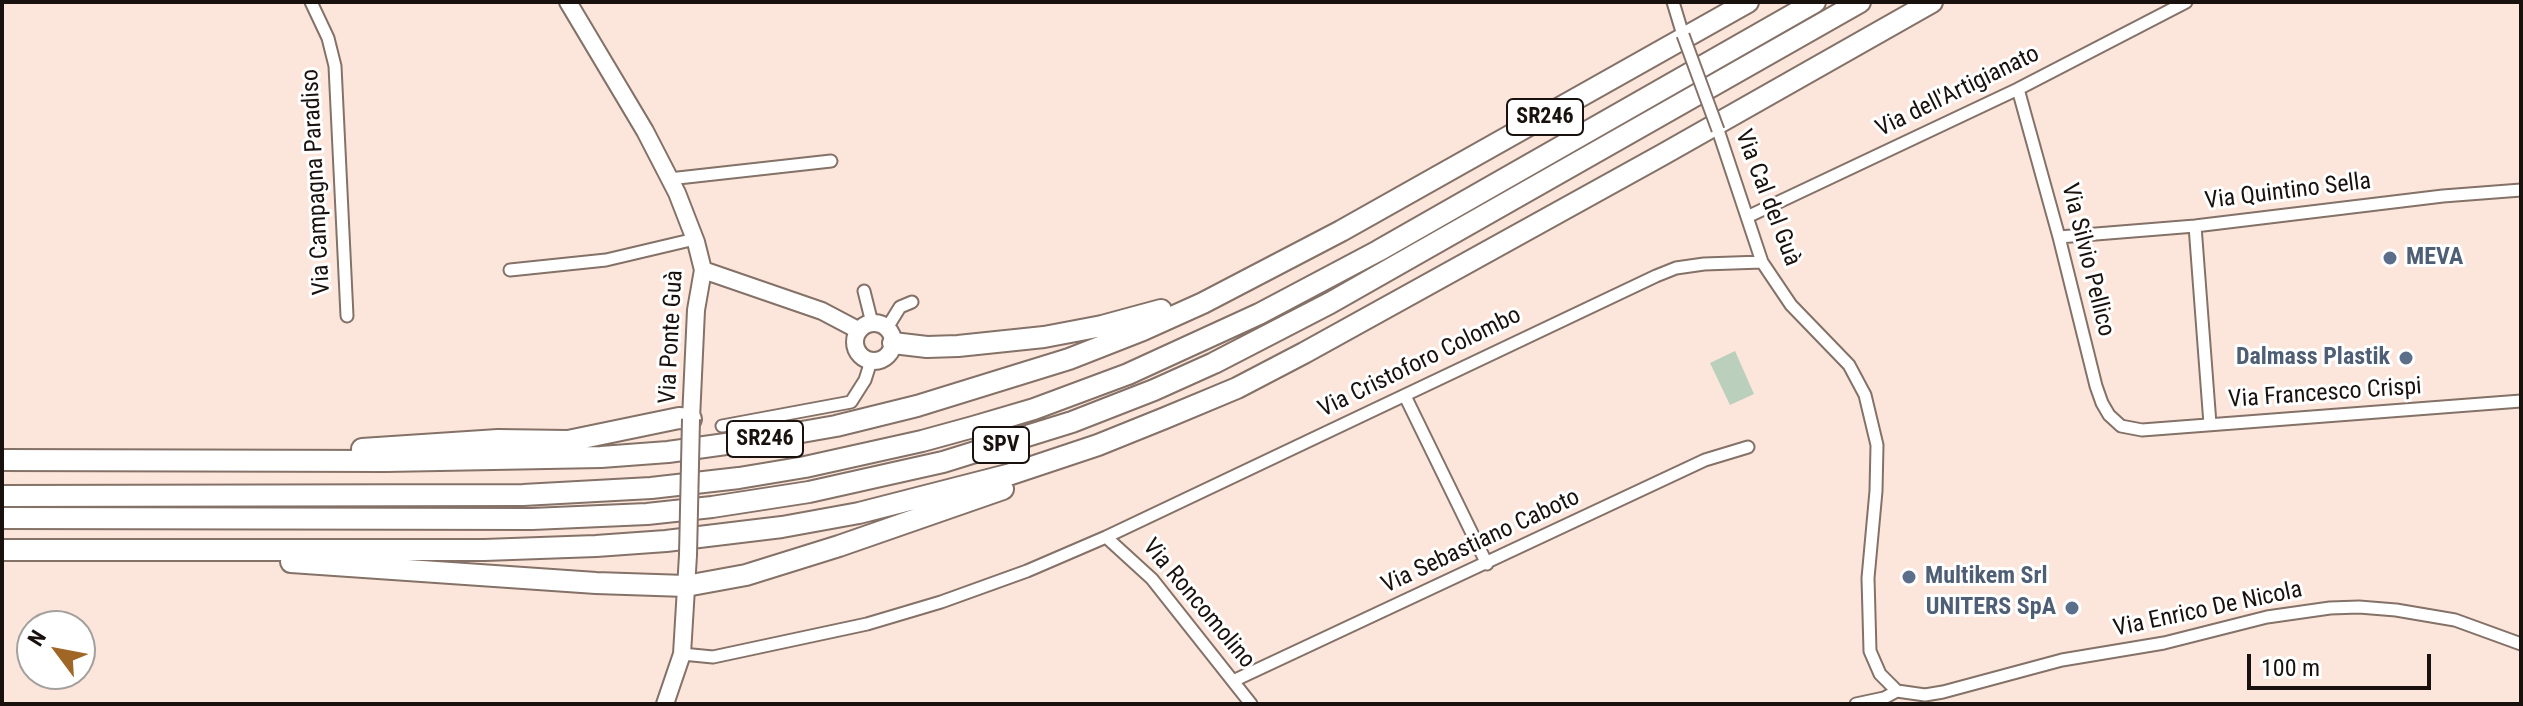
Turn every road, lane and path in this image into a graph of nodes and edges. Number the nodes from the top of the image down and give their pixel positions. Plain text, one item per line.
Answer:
1 (311, 2) edge
2 (568, 2) edge
3 (1673, 2) edge
4 (1748, 2) edge
5 (1815, 2) edge
6 (1860, 2) edge
7 (1932, 2) edge
8 (2186, 2) edge
9 (2018, 89) junction
10 (831, 161) dead end
11 (669, 179) junction
12 (2521, 190) edge
13 (1747, 217) junction
14 (2195, 226) junction
15 (1341, 231) junction
16 (2059, 237) junction
17 (695, 239) junction
18 (1762, 262) junction
19 (510, 270) dead end
20 (703, 270) junction
21 (864, 291) dead end
22 (912, 302) dead end
23 (347, 316) dead end
24 (878, 331) junction
25 (871, 361) junction
26 (1237, 388) junction
27 (1405, 396) junction
28 (2521, 401) edge
29 (691, 419) junction
30 (2210, 424) junction
31 (722, 426) dead end
32 (2131, 429) joint
33 (1748, 447) dead end
34 (2, 460) edge
35 (151, 460) junction
36 (2, 496) edge
37 (2, 518) edge
38 (1106, 537) junction
39 (2, 550) edge
40 (147, 551) junction
41 (1487, 564) junction
42 (686, 586) junction
43 (2521, 644) edge
44 (682, 654) junction
45 (1233, 681) junction
46 (1901, 696) edge
47 (665, 704) edge
48 (1251, 704) edge
49 (1856, 704) edge

1 - 23 street, Via Campagna Paradiso
2 - 11 street, Via Ponte Guà
3 - 13 street, Via Cal del Guà, bridge
4 - 15 highway, SR246
5 - 36 highway, SPV
6 - 37 highway, SPV
7 - 26 highway
8 - 9 street, Via dell'Artigianato
9 - 13 street, Via dell'Artigianato
9 - 16 street, Via Silvio Pellico
10 - 11 street
11 - 17 street, Via Ponte Guà
12 - 14 street, Via Quintino Sella
13 - 18 street, Via Cal del Guà
14 - 16 street, Via Quintino Sella
14 - 30 street
15 - 24 highway
15 - 35 highway, SR246
16 - 32 street, Via Silvio Pellico
17 - 19 street
17 - 20 street, Via Ponte Guà
18 - 27 street, Via Cristoforo Colombo
18 - 46 street, Via Cal del Guà
20 - 24 street
20 - 29 street, Via Ponte Guà
21 - 24 street
22 - 24 street
24 - 25 street
24 - 25 street
25 - 31 street
26 - 40 highway
26 - 42 highway
27 - 38 street, Via Cristoforo Colombo
27 - 41 street
28 - 30 street, Via Francesco Crispi
29 - 35 highway
29 - 42 street, Via Ponte Guà, bridge
30 - 32 street, Via Francesco Crispi
33 - 41 street, Via Sebastiano Caboto
34 - 35 highway, SR246
38 - 44 street, Via Cristoforo Colombo
38 - 45 street, Via Roncomolino
39 - 40 highway
40 - 42 highway
41 - 45 street, Via Sebastiano Caboto
42 - 44 street, Via Ponte Guà
43 - 46 street, Via Enrico De Nicola
44 - 47 street, Via Ponte Guà
45 - 48 street, Via Roncomolino
46 - 49 street

